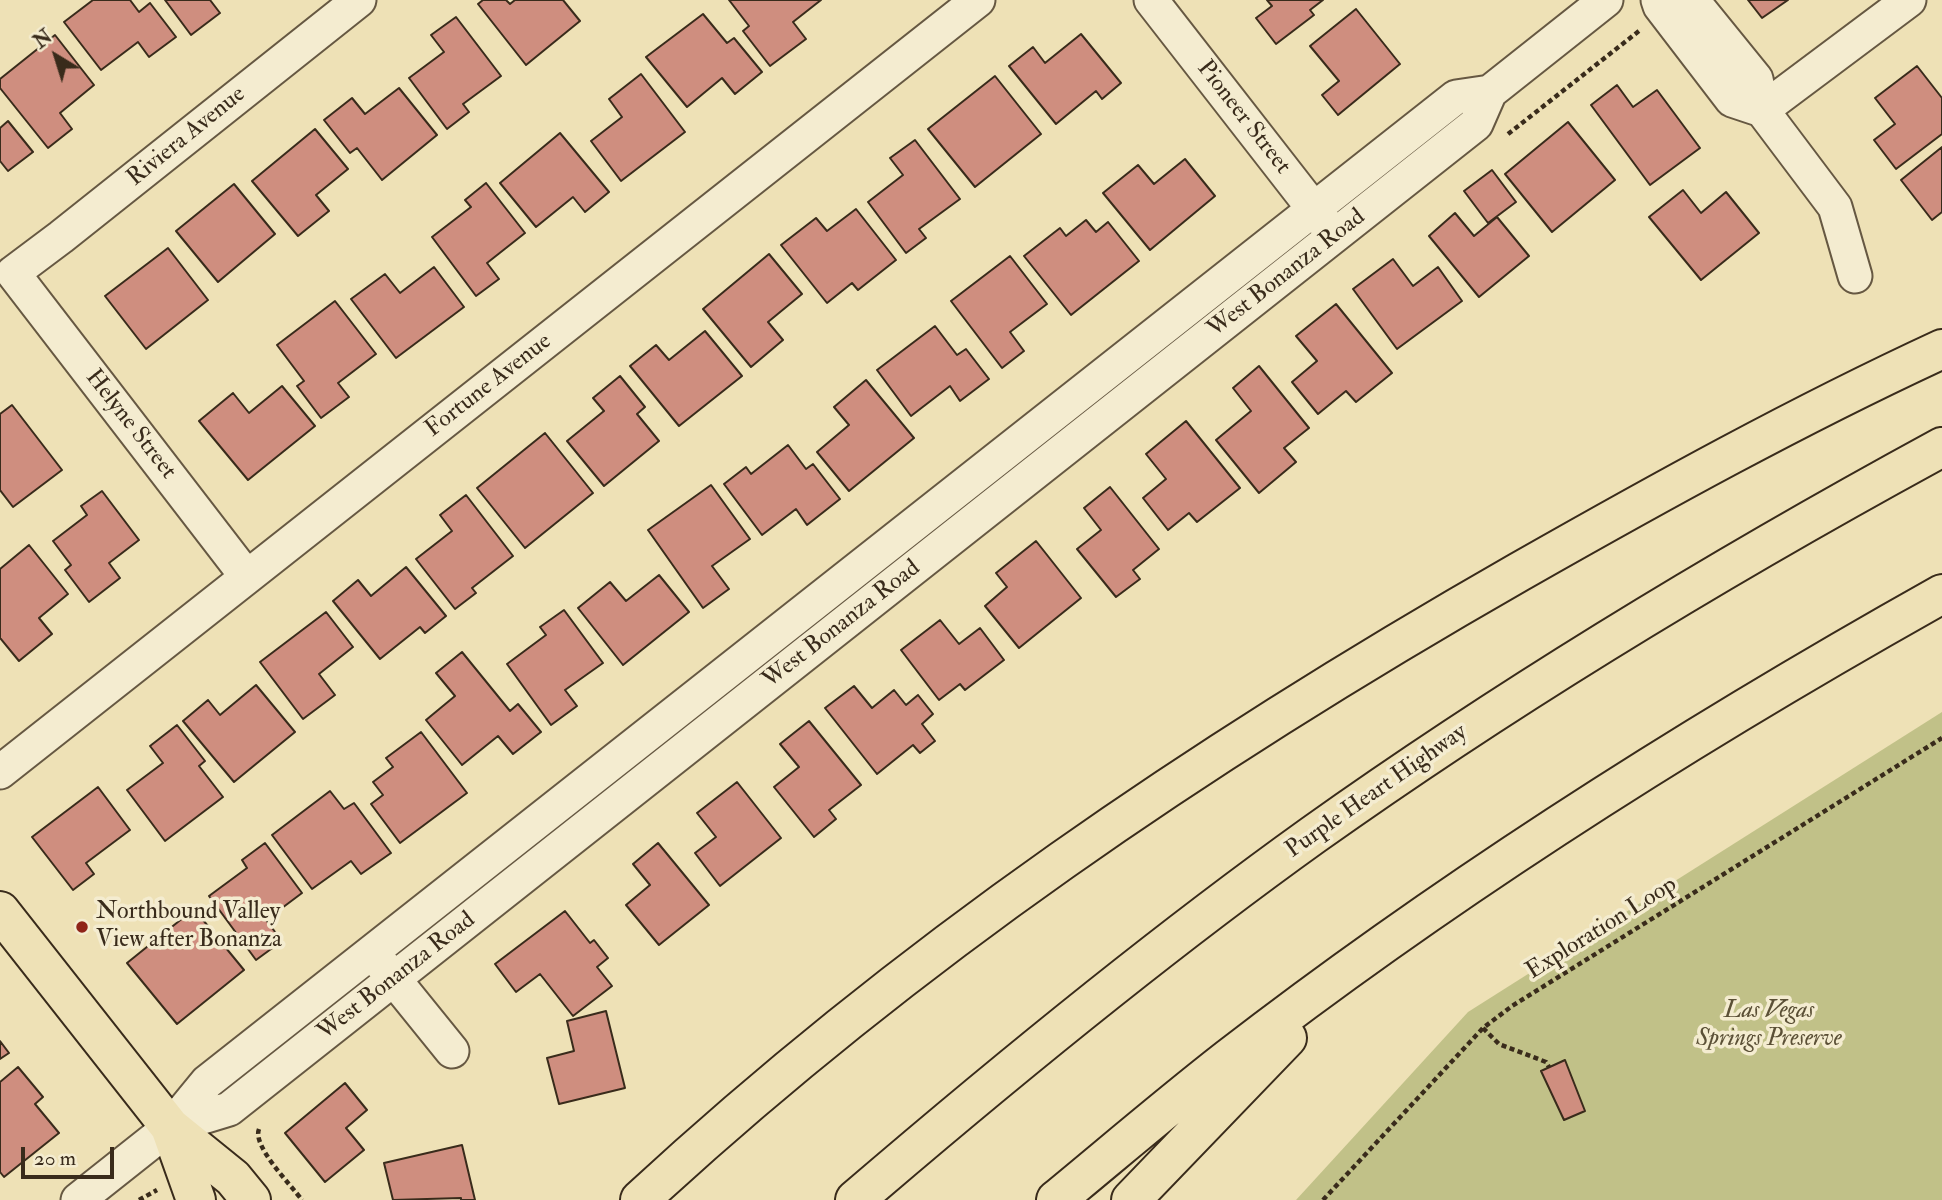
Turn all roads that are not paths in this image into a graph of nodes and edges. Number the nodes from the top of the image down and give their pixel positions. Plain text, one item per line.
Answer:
1 (359, 0) edge
2 (978, 0) edge
3 (1151, 0) edge
4 (1606, 0) edge
5 (1658, 0) edge
6 (1692, 0) edge
7 (1909, 0) edge
8 (1490, 92) junction
9 (1762, 110) junction
10 (1314, 209) junction
11 (1335, 236) junction
12 (13, 273) joint
13 (1854, 276) dead end
14 (1942, 349) edge
15 (1040, 425) junction
16 (1942, 447) edge
17 (1062, 452) junction
18 (247, 577) junction
19 (1942, 594) edge
20 (0, 772) edge
21 (0, 911) edge
22 (372, 952) junction
23 (1367, 956) junction
24 (394, 979) junction
25 (452, 1051) dead end
26 (170, 1128) junction
27 (78, 1200) edge
28 (196, 1200) edge
29 (251, 1200) edge
30 (640, 1200) edge
31 (855, 1200) edge
32 (1056, 1200) edge
33 (1131, 1200) edge

1 - 12 street, Riviera Avenue
2 - 18 street, Fortune Avenue
3 - 10 street, Pioneer Street
4 - 8 street, West Bonanza Road
5 - 9 street
6 - 9 street
7 - 9 street
8 - 10 street, West Bonanza Road
8 - 11 street, West Bonanza Road
9 - 13 street
10 - 11 street, Pioneer Street
10 - 15 street, West Bonanza Road
11 - 17 street, West Bonanza Road
12 - 18 street, Helyne Street
14 - 30 main road
15 - 17 street
15 - 22 street, West Bonanza Road
16 - 31 main road, Purple Heart Highway
17 - 24 street, West Bonanza Road
18 - 20 street, Fortune Avenue
19 - 23 main road
21 - 26 main road
22 - 24 street
22 - 26 street, West Bonanza Road
23 - 32 main road
23 - 33 main road
24 - 25 street
24 - 26 street, West Bonanza Road
26 - 27 street, West Bonanza Road
26 - 28 main road
26 - 29 main road

